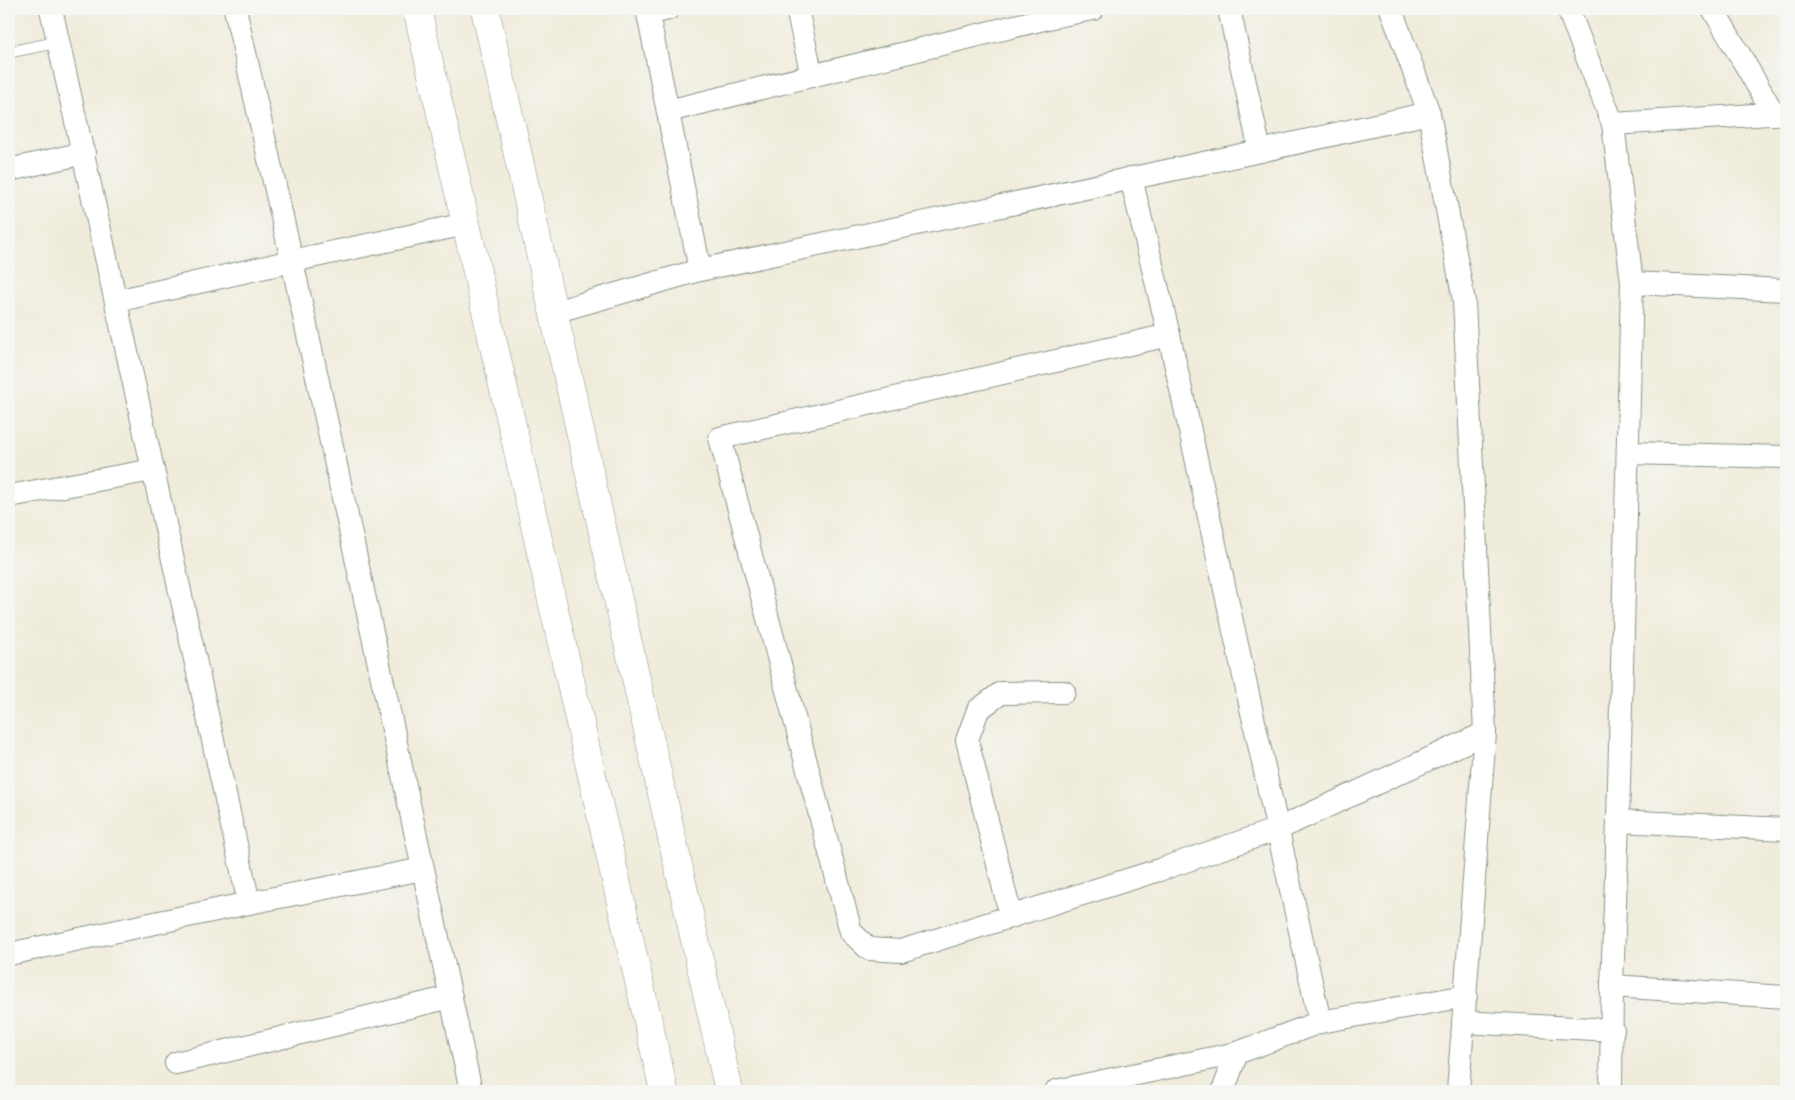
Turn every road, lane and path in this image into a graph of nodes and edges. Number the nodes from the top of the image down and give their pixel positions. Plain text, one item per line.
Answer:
1 (51, 9) edge
2 (235, 9) edge
3 (417, 9) edge
4 (485, 9) edge
5 (797, 9) edge
6 (1094, 9) edge
7 (1229, 9) edge
8 (1391, 9) edge
9 (1568, 9) edge
10 (1713, 9) edge
11 (654, 10) edge
12 (1051, 13) edge
13 (59, 42) junction
14 (9, 52) edge
15 (812, 76) junction
16 (668, 112) junction
17 (1429, 113) junction
18 (1780, 114) edge
19 (1613, 124) junction
20 (1260, 151) junction
21 (84, 153) junction
22 (9, 170) edge
23 (1131, 178) junction
24 (466, 224) junction
25 (292, 261) junction
26 (700, 270) junction
27 (1632, 283) junction
28 (1786, 290) edge
29 (116, 301) junction
30 (554, 312) junction
31 (1170, 335) junction
32 (1628, 453) junction
33 (1786, 457) edge
34 (153, 470) junction
35 (10, 493) edge
36 (1064, 692) dead end
37 (1486, 733) junction
38 (1618, 821) junction
39 (1278, 829) junction
40 (1786, 829) edge
41 (423, 869) junction
42 (249, 903) junction
43 (1011, 917) junction
44 (9, 954) edge
45 (1612, 986) junction
46 (1466, 996) junction
47 (451, 997) junction
48 (1786, 997) edge
49 (1320, 1022) junction
50 (1463, 1022) junction
51 (1613, 1030) junction
52 (1237, 1052) junction
53 (176, 1063) dead end
54 (471, 1091) edge
55 (664, 1091) edge
56 (729, 1091) edge
57 (1056, 1091) edge
58 (1222, 1091) edge
59 (1458, 1091) edge
60 (1611, 1091) edge

1 - 13 street
2 - 25 street
3 - 24 street
4 - 30 street
5 - 15 street
6 - 12 street
7 - 20 street
8 - 17 street
9 - 19 street
10 - 18 street
11 - 16 street
12 - 15 street
13 - 14 lane
13 - 21 street
15 - 16 street
16 - 26 street
17 - 20 street
17 - 37 street
18 - 19 street
19 - 27 street
20 - 23 street
21 - 22 street
21 - 29 street
23 - 26 street
23 - 31 street
24 - 25 street
24 - 55 street
25 - 29 street
25 - 41 street
26 - 30 street
27 - 28 street
27 - 32 street
29 - 34 street
30 - 56 street
31 - 39 street
31 - 43 street
32 - 33 street
32 - 38 street
34 - 35 street
34 - 42 street
36 - 43 street
37 - 39 street
37 - 46 street
38 - 40 street
38 - 45 street
39 - 43 street
39 - 49 street
41 - 42 street
41 - 47 street
42 - 44 street
45 - 48 street
45 - 51 street
46 - 49 street
46 - 50 street
47 - 53 street
47 - 54 street
49 - 52 street
50 - 51 street
50 - 59 street
51 - 60 street
52 - 57 street
52 - 58 street

